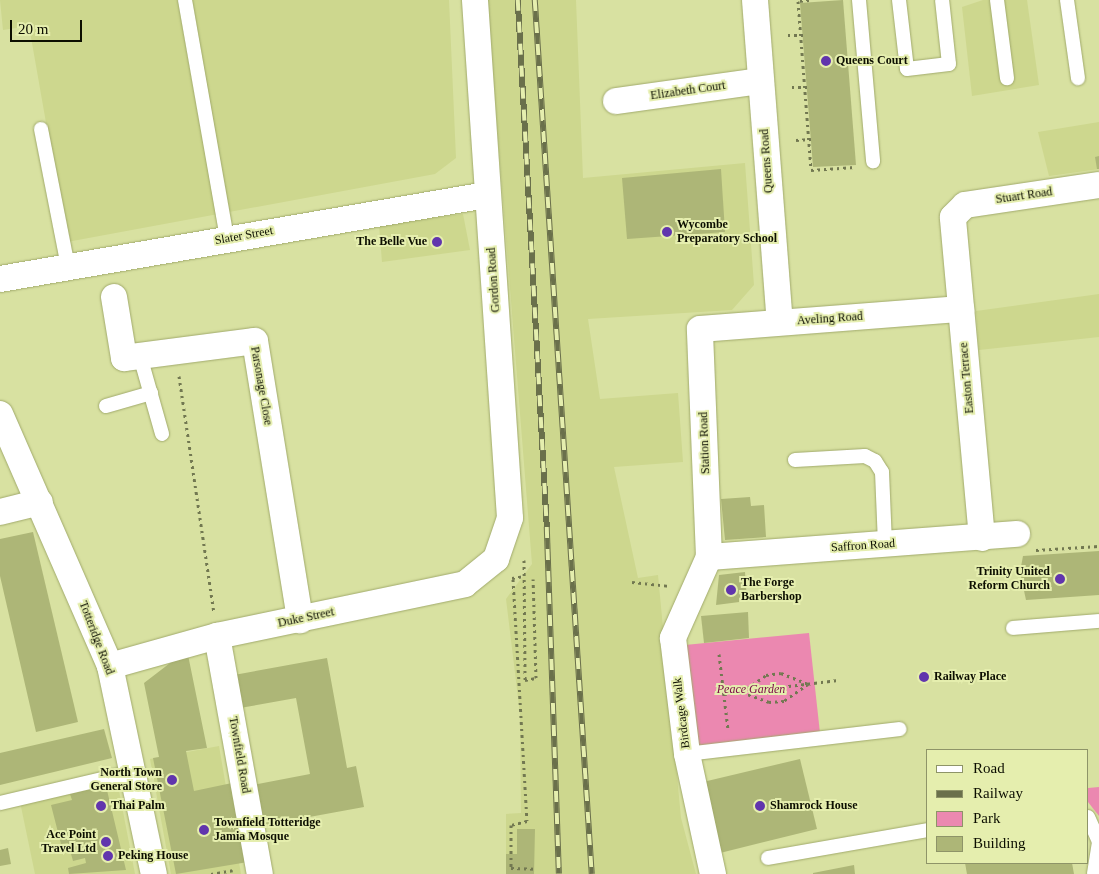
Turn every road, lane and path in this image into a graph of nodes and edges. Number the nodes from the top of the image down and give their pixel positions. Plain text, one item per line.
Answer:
1 (185, 0) edge
2 (475, 0) edge
3 (755, 0) edge
4 (809, 0) edge
5 (859, 0) edge
6 (899, 0) edge
7 (942, 0) edge
8 (997, 0) edge
9 (1067, 0) edge
10 (803, 34) dead end
11 (788, 35) dead end
12 (1007, 78) dead end
13 (1078, 78) dead end
14 (760, 81) junction
15 (807, 87) dead end
16 (792, 88) dead end
17 (616, 101) dead end
18 (41, 129) dead end
19 (811, 139) dead end
20 (796, 140) dead end
21 (872, 161) joint
22 (1099, 185) edge
23 (487, 195) junction
24 (954, 217) joint
25 (227, 239) junction
26 (68, 267) junction
27 (0, 279) edge
28 (114, 296) dead end
29 (961, 309) junction
30 (780, 322) junction
31 (700, 329) joint
32 (176, 351) junction
33 (140, 356) junction
34 (151, 393) junction
35 (106, 406) dead end
36 (0, 414) edge
37 (162, 434) dead end
38 (795, 460) dead end
39 (40, 502) junction
40 (0, 512) edge
41 (1017, 534) joint
42 (982, 538) junction
43 (885, 545) junction
44 (1099, 546) edge
45 (710, 557) junction
46 (496, 559) joint
47 (533, 580) dead end
48 (632, 582) dead end
49 (692, 588) junction
50 (300, 620) junction
51 (1099, 621) edge
52 (1013, 628) dead end
53 (217, 636) junction
54 (719, 654) dead end
55 (110, 666) junction
56 (838, 680) dead end
57 (808, 684) junction
58 (742, 692) junction
59 (724, 694) junction
60 (900, 729) dead end
61 (730, 748) junction
62 (687, 754) junction
63 (132, 772) junction
64 (0, 803) edge
65 (1089, 819) edge
66 (926, 830) edge
67 (768, 858) dead end
68 (536, 869) dead end
69 (228, 871) dead end
70 (154, 874) edge
71 (211, 874) edge
72 (260, 874) edge
73 (713, 874) edge
74 (1094, 874) edge

1 - 25 lane
2 - 23 street, Gordon Road
3 - 14 street, Queens Road
4 - 21 path
5 - 21 lane
6 - 7 lane
8 - 12 lane
9 - 13 lane
10 - 11 path, bridge
14 - 17 street, Elizabeth Court
14 - 30 street, Queens Road
15 - 16 path, bridge
18 - 26 lane
19 - 20 path, bridge
22 - 24 street, Stuart Road
23 - 25 street, Slater Street
23 - 46 street, Gordon Road
24 - 29 street, Easton Terrace
25 - 26 street, Slater Street
26 - 27 street, Slater Street
28 - 33 street, Parsonage Close
29 - 30 street, Aveling Road
29 - 42 street, Easton Terrace
30 - 31 street, Aveling Road
31 - 45 street, Station Road
32 - 33 street, Parsonage Close
32 - 50 street, Parsonage Close
32 - 53 path
33 - 34 lane
34 - 35 lane
34 - 37 lane
36 - 39 street, Totteridge Road
38 - 43 lane
39 - 40 street
39 - 55 street, Totteridge Road
41 - 42 street, Saffron Road
41 - 44 path
42 - 43 street, Saffron Road
43 - 45 street, Saffron Road
45 - 49 street, Birdcage Walk
46 - 50 street, Duke Street
47 - 68 path
48 - 49 path
49 - 62 street, Birdcage Walk
50 - 53 street, Duke Street
51 - 52 lane
53 - 55 street, Duke Street
53 - 72 street, Townfield Road
54 - 59 path
55 - 63 street, Totteridge Road
56 - 57 path
57 - 58 path
57 - 58 path
57 - 58 path
58 - 59 path
59 - 61 path
60 - 61 lane
61 - 62 lane
62 - 73 street, Birdcage Walk
63 - 64 lane
63 - 70 street, Totteridge Road
65 - 74 lane
66 - 67 lane
69 - 71 path

